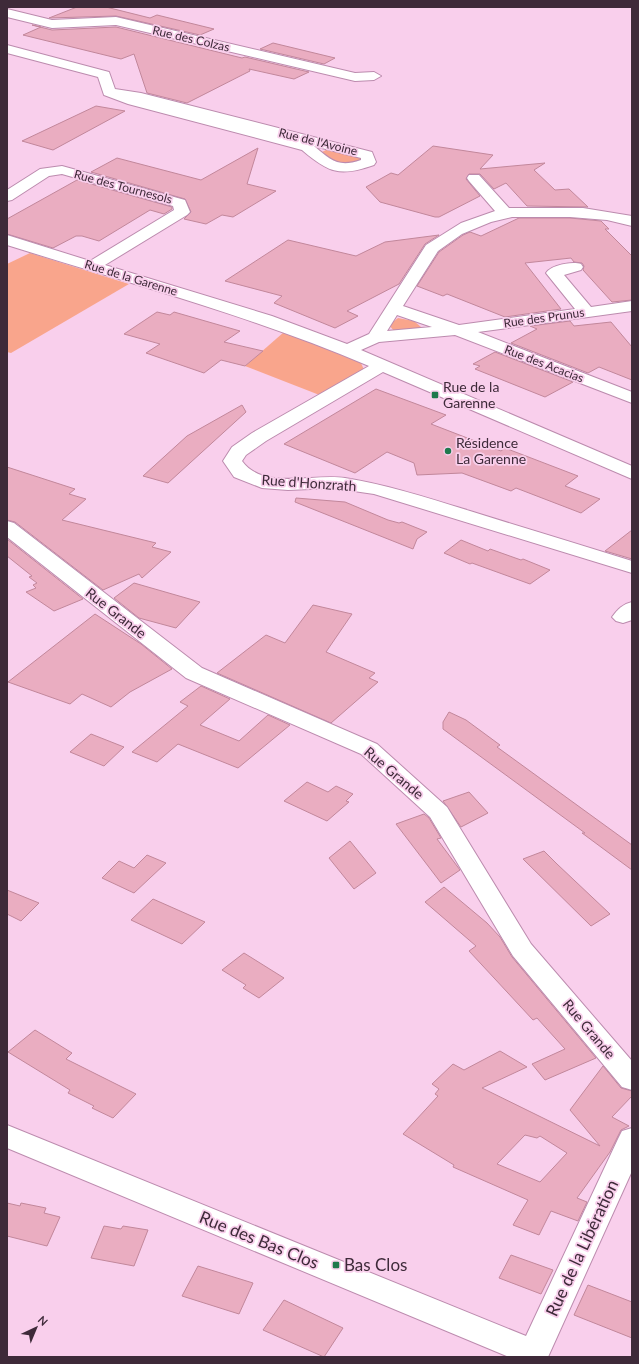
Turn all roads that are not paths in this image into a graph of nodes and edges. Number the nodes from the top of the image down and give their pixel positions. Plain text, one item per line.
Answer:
1 (7, 13) edge
2 (7, 49) edge
3 (374, 76) dead end
4 (109, 92) junction
5 (329, 145) junction
6 (307, 147) junction
7 (474, 178) dead end
8 (7, 197) edge
9 (505, 213) junction
10 (632, 221) edge
11 (11, 244) edge
12 (92, 266) junction
13 (575, 267) dead end
14 (632, 306) edge
15 (393, 308) junction
16 (587, 313) junction
17 (457, 330) junction
18 (375, 337) junction
19 (348, 350) junction
20 (382, 366) junction
21 (632, 398) edge
22 (632, 473) edge
23 (7, 528) edge
24 (632, 567) edge
25 (630, 1073) edge
26 (7, 1136) edge
27 (632, 1138) edge
28 (533, 1355) edge

1 - 3 street, Rue des Colzas
2 - 4 street
4 - 5 street, Rue de l'Avoine
4 - 6 street, Rue de l'Avoine
5 - 6 street
5 - 6 street, Rue de l'Avoine
7 - 9 street
8 - 12 street, Rue des Tournesols
9 - 10 street
9 - 15 street
11 - 12 street, Rue de la Garenne
12 - 19 street, Rue de la Garenne
13 - 16 street
14 - 16 street, Rue des Prunus
15 - 17 street, Rue des Acacias
15 - 18 street
16 - 17 street, Rue des Prunus
17 - 18 street, Rue des Prunus
17 - 21 street, Rue des Acacias
18 - 19 street
19 - 20 street, Rue de la Garenne
20 - 22 street, Rue de la Garenne
20 - 24 street, Rue d'Honzrath
23 - 25 street, Rue Grande
26 - 28 street, Rue des Bas Clos
27 - 28 street, Rue de la Libération

